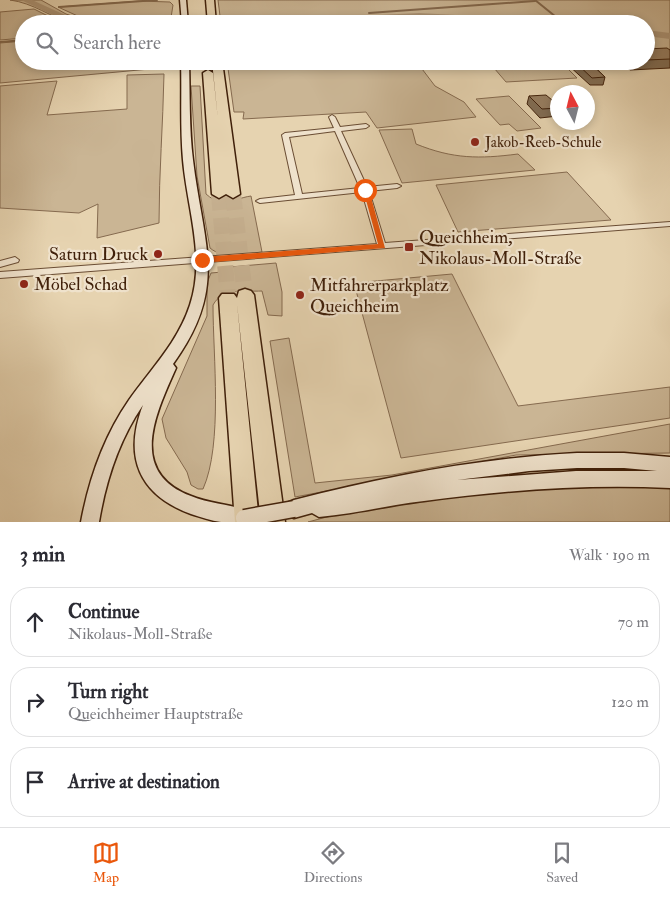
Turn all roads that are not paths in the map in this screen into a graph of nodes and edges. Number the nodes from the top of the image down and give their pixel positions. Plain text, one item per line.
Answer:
1 (183, 0) edge
2 (201, 0) edge
3 (210, 0) edge
4 (184, 15) edge
5 (205, 15) edge
6 (209, 15) edge
7 (186, 70) edge
8 (207, 70) edge
9 (218, 70) edge
10 (332, 117) dead end
11 (366, 126) dead end
12 (338, 129) junction
13 (397, 186) dead end
14 (365, 190) junction
15 (219, 194) tunnel mouth
16 (233, 194) tunnel mouth
17 (299, 197) junction
18 (260, 201) dead end
19 (670, 224) edge
20 (382, 246) junction
21 (15, 260) dead end
22 (202, 260) junction
23 (0, 264) edge
24 (0, 275) edge
25 (173, 354) junction
26 (670, 458) edge
27 (645, 462) junction
28 (670, 465) edge
29 (670, 480) edge
30 (294, 509) junction
31 (217, 517) edge
32 (246, 520) edge
33 (90, 522) edge
34 (273, 522) edge

1 - 4 street
2 - 5 highway
3 - 6 highway
7 - 22 street
8 - 15 highway
9 - 16 highway
10 - 12 street
11 - 12 street
12 - 14 street
12 - 17 street
13 - 14 street
14 - 17 street
14 - 20 street
17 - 18 street
19 - 20 street
20 - 22 street
21 - 23 street
22 - 24 street
22 - 25 street
25 - 31 street
25 - 33 street
26 - 27 street
27 - 28 street
27 - 30 street
29 - 30 street
30 - 32 street, bridge
31 - 32 street
32 - 34 highway

